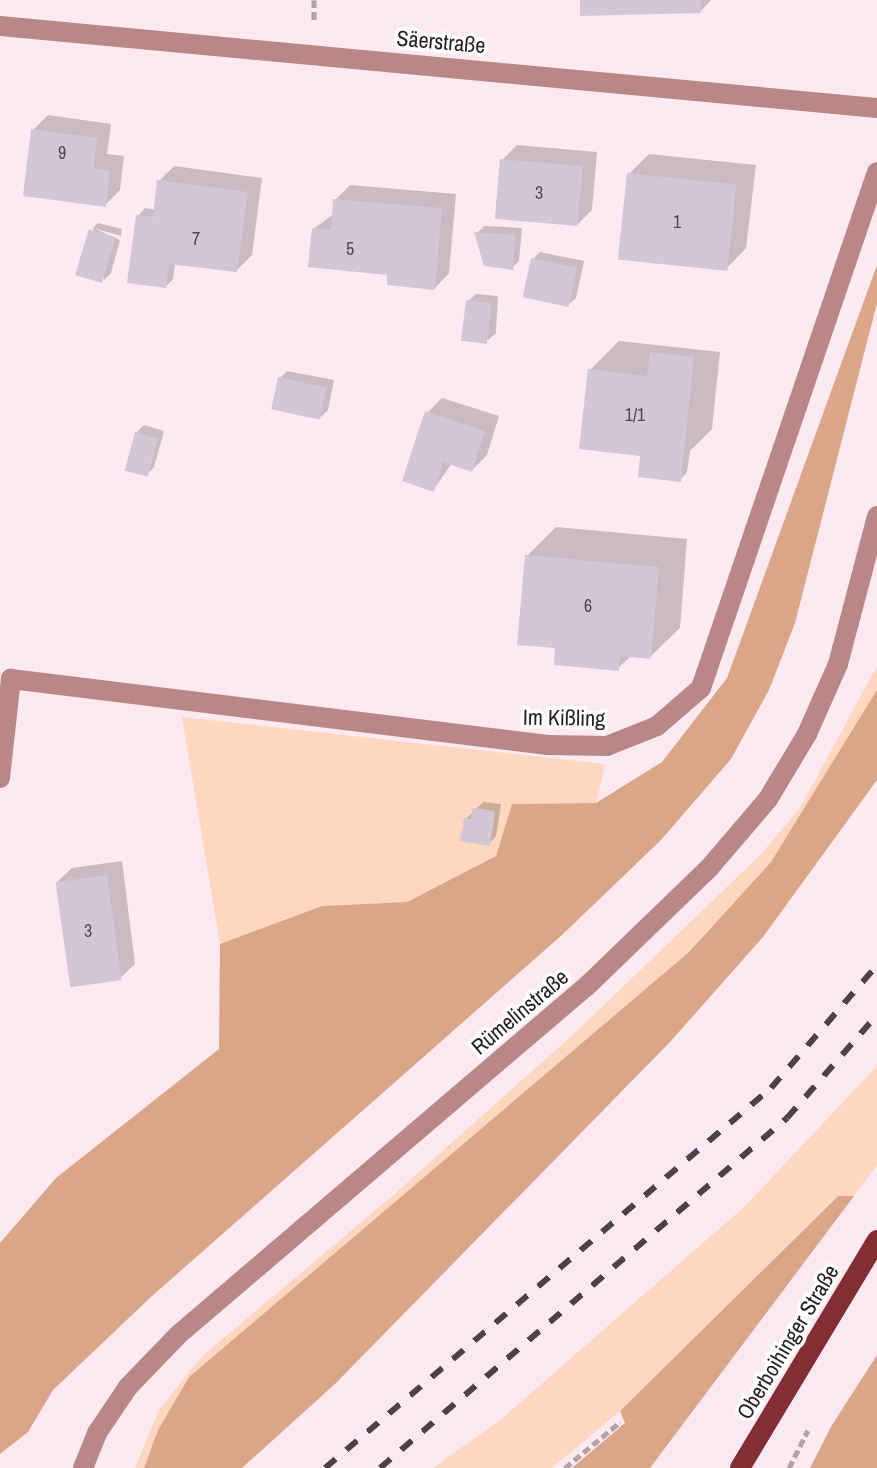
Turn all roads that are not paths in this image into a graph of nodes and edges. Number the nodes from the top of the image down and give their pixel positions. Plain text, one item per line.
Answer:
1 (0, 26) edge
2 (877, 108) edge
3 (877, 172) edge
4 (877, 516) edge
5 (0, 778) edge
6 (877, 1240) edge
7 (83, 1468) edge
8 (740, 1468) edge

1 - 2 street, Säerstraße
3 - 5 street, Im Kißling
4 - 7 street, Rümelinstraße
6 - 8 main road, Oberboihinger Straße

